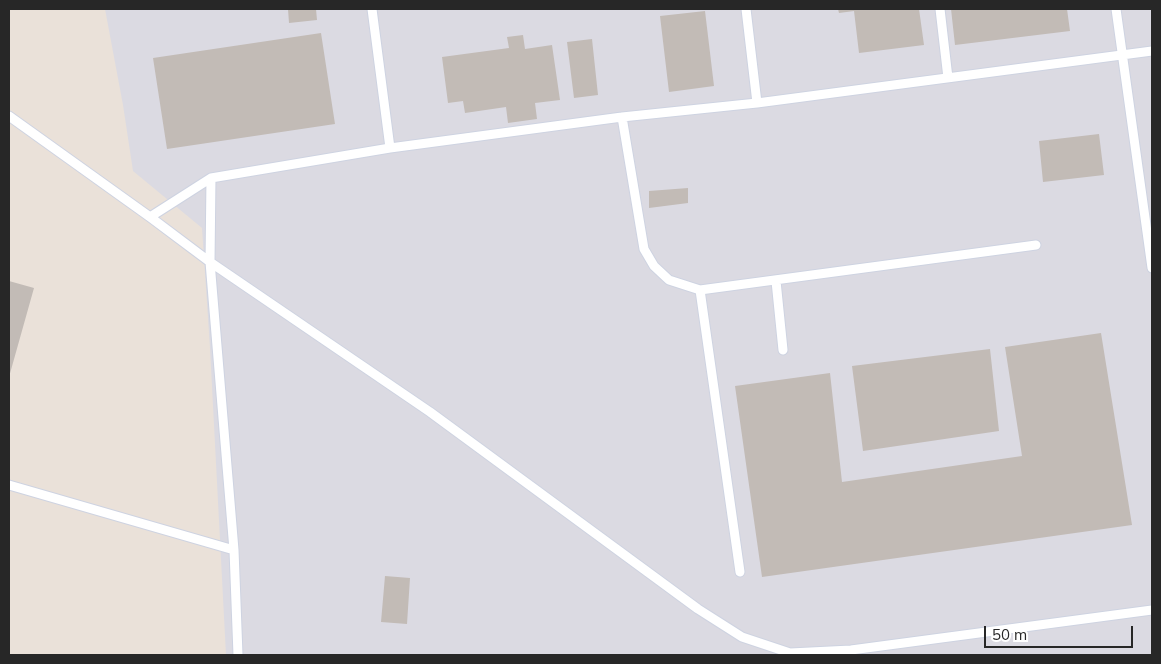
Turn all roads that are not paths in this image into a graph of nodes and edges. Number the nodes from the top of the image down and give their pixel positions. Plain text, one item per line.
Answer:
1 (372, 9) edge
2 (746, 9) edge
3 (940, 9) edge
4 (1116, 9) edge
5 (1152, 51) edge
6 (1121, 55) junction
7 (948, 78) junction
8 (757, 103) junction
9 (9, 116) edge
10 (622, 117) junction
11 (390, 148) junction
12 (211, 178) junction
13 (150, 217) junction
14 (1036, 245) dead end
15 (210, 262) junction
16 (1152, 268) edge
17 (776, 281) junction
18 (700, 290) junction
19 (783, 350) dead end
20 (9, 485) edge
21 (234, 550) junction
22 (740, 572) dead end
23 (1152, 610) edge
24 (851, 652) edge
25 (238, 655) edge

1 - 11 lane
2 - 8 lane
3 - 7 lane
4 - 6 lane
5 - 6 lane
6 - 7 lane
6 - 16 lane
7 - 8 lane
8 - 10 lane
9 - 13 lane
10 - 11 lane
10 - 18 lane
11 - 12 lane
12 - 13 lane
12 - 15 lane
13 - 15 lane
14 - 17 lane
15 - 21 lane
15 - 24 lane
17 - 18 lane
17 - 19 lane
18 - 22 lane
20 - 21 lane
21 - 25 lane
23 - 24 lane

